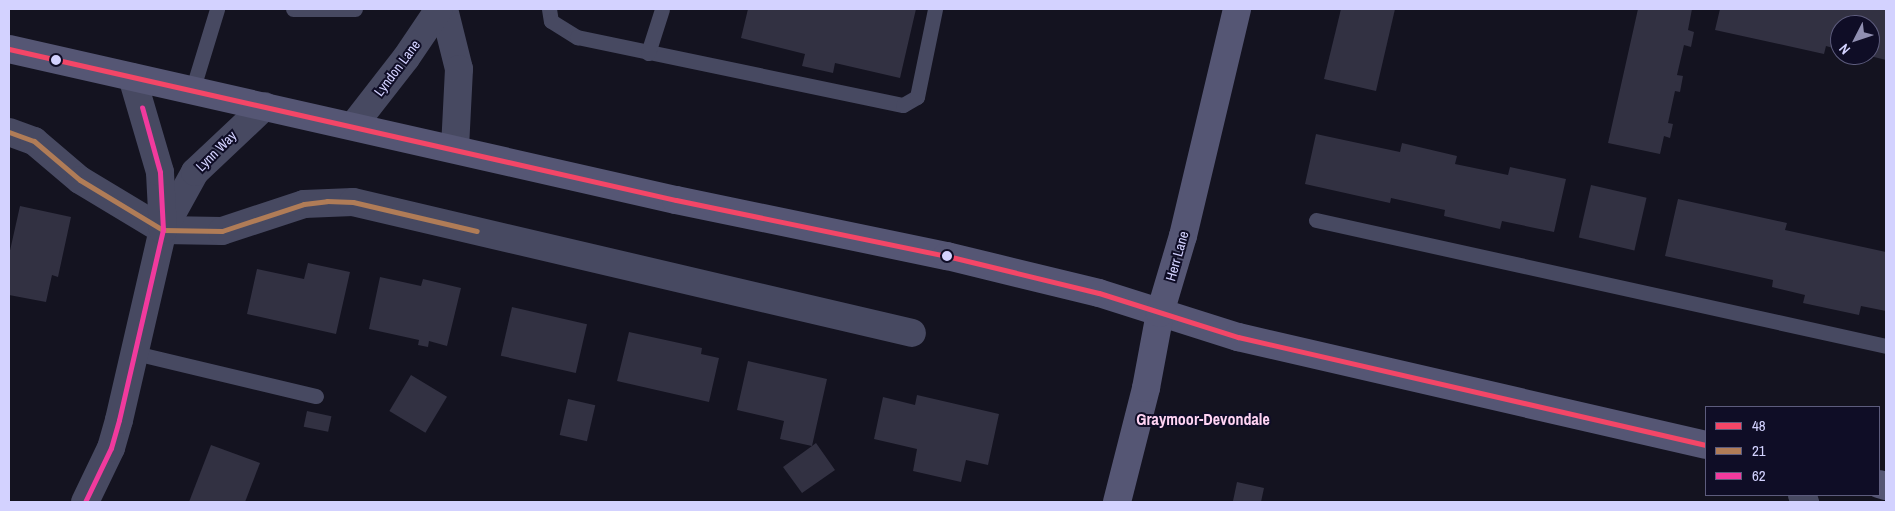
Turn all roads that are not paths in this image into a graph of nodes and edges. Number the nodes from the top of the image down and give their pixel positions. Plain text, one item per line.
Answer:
1 (217, 9) edge
2 (293, 9) edge
3 (355, 9) edge
4 (440, 9) edge
5 (444, 9) edge
6 (549, 9) edge
7 (662, 9) edge
8 (935, 9) edge
9 (1236, 9) edge
10 (9, 49) edge
11 (648, 53) junction
12 (132, 77) junction
13 (192, 91) junction
14 (265, 106) junction
15 (353, 126) junction
16 (9, 132) edge
17 (455, 150) junction
18 (1316, 220) dead end
19 (163, 230) junction
20 (1160, 313) junction
21 (912, 333) dead end
22 (1886, 346) edge
23 (135, 353) junction
24 (316, 396) dead end
25 (1705, 446) edge
26 (85, 502) edge
27 (1117, 502) edge

1 - 13 lane
2 - 3 lane
4 - 15 street, Lyndon Lane
5 - 17 street
6 - 11 lane
7 - 11 lane
8 - 11 lane
9 - 20 main road, Herr Lane
10 - 12 main road
12 - 13 main road
12 - 19 street, Lynn Way
13 - 14 main road
14 - 15 main road
14 - 19 street, Lynn Way
15 - 17 main road
16 - 19 street
17 - 20 main road
18 - 22 lane
19 - 21 street
19 - 23 street, Lynn Way
20 - 25 main road
20 - 27 main road, Herr Lane
23 - 24 lane
23 - 26 street, Lynn Way

